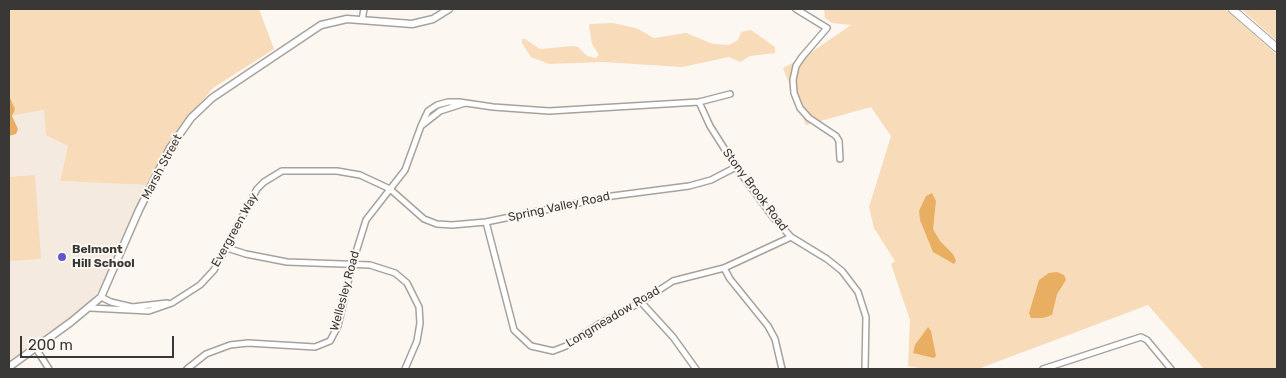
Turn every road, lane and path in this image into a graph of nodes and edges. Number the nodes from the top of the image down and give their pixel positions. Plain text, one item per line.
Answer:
1 (364, 9) edge
2 (449, 9) edge
3 (796, 9) edge
4 (1232, 9) edge
5 (362, 20) junction
6 (1277, 48) edge
7 (730, 94) dead end
8 (699, 102) junction
9 (840, 160) dead end
10 (736, 167) junction
11 (390, 189) junction
12 (486, 222) junction
13 (791, 237) junction
14 (227, 248) junction
15 (352, 265) junction
16 (724, 268) junction
17 (101, 297) junction
18 (640, 302) junction
19 (172, 303) junction
20 (90, 308) junction
21 (35, 347) junction
22 (9, 367) edge
23 (49, 369) edge
24 (187, 369) edge
25 (405, 369) edge
26 (696, 369) edge
27 (782, 369) edge
28 (865, 369) edge
29 (1043, 369) edge
30 (1171, 369) edge

1 - 5 street
2 - 5 street, Marsh Street
3 - 9 street
4 - 6 main road
5 - 17 street, Marsh Street
7 - 8 street, Wellesley Road
8 - 10 street, Stony Brook Road
8 - 11 street, Wellesley Road
10 - 12 street, Spring Valley Road
10 - 13 street, Stony Brook Road
11 - 12 street, Spring Valley Road
11 - 14 street, Evergreen Way
11 - 15 street, Wellesley Road
12 - 18 street, Longmeadow Road
13 - 16 street, Longmeadow Road
13 - 28 street, Stony Brook Road
14 - 15 street
14 - 19 street, Evergreen Way
15 - 24 street, Wellesley Road
15 - 25 street
16 - 18 street, Longmeadow Road
16 - 27 street
17 - 19 street, Evergreen Way
17 - 20 street, Marsh Street
18 - 26 street
19 - 20 street, Evergreen Way
20 - 21 street, Marsh Street
21 - 22 street, Marsh Street
21 - 23 street
29 - 30 street

